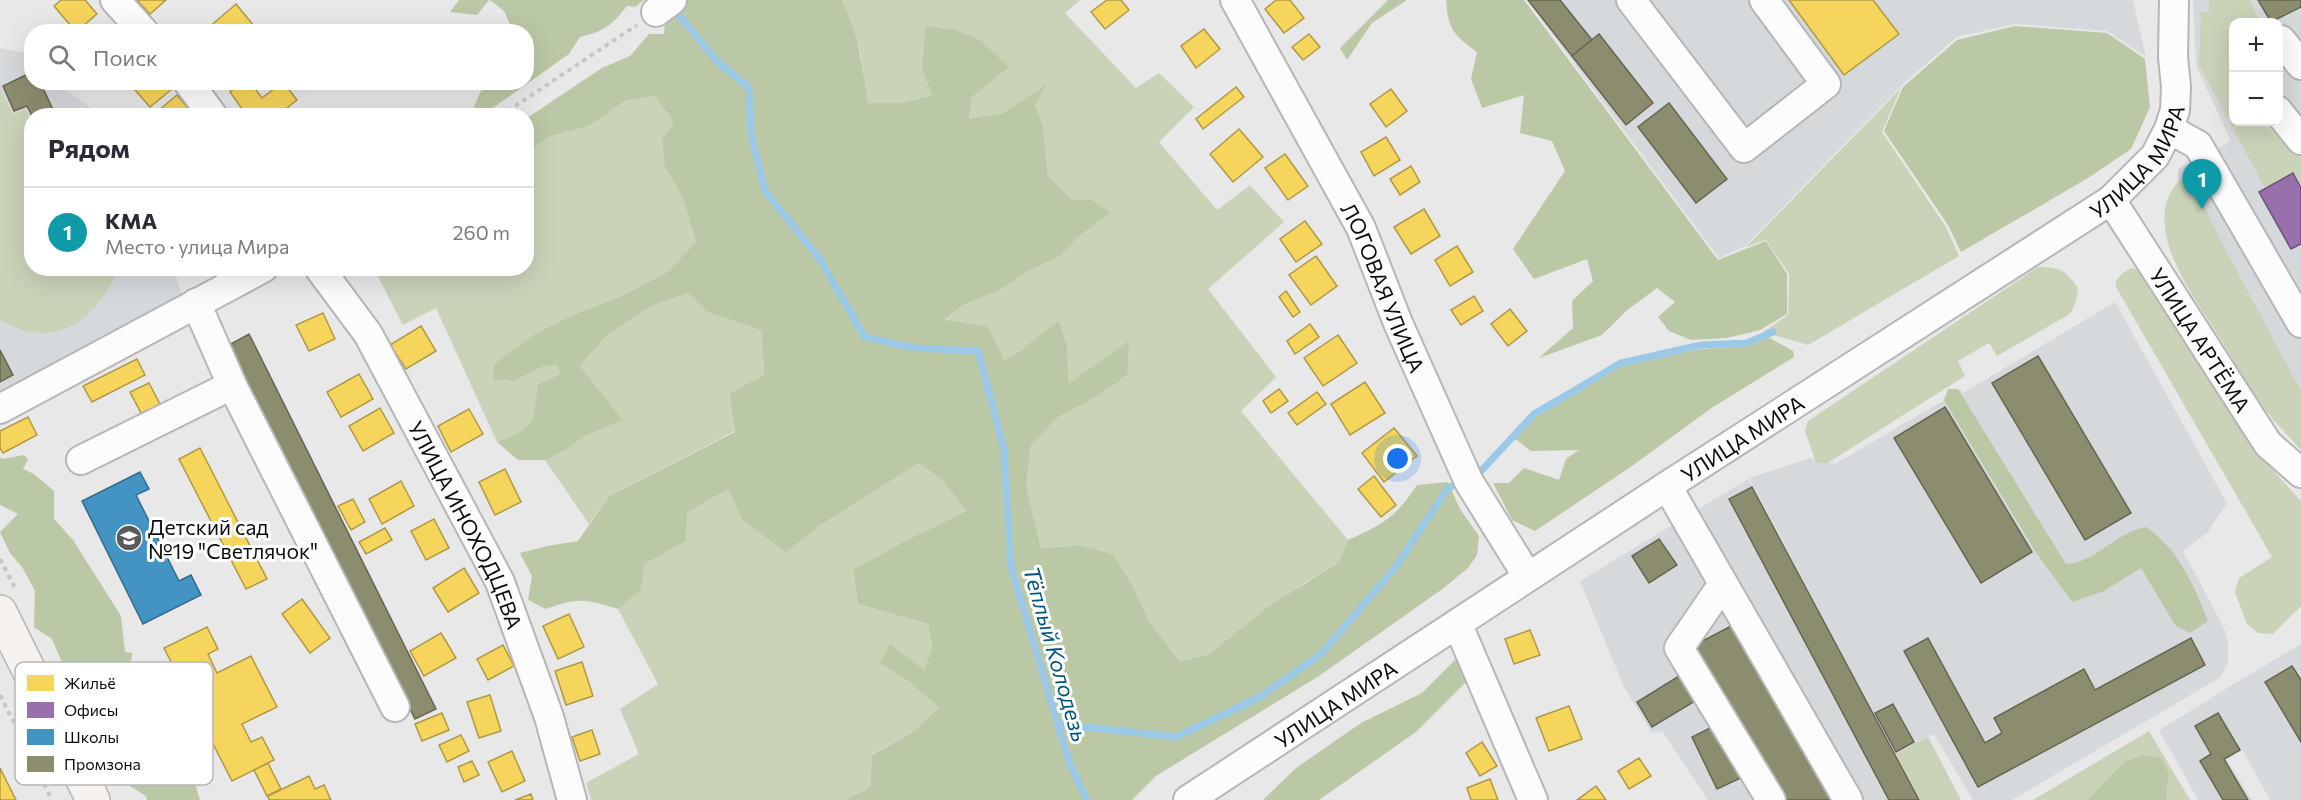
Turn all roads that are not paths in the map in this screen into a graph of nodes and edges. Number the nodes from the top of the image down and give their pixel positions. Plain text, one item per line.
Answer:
1 (115, 0) edge
2 (1235, 0) edge
3 (1630, 0) edge
4 (1764, 0) edge
5 (2159, 0) edge
6 (2174, 0) edge
7 (137, 24) edge
8 (2283, 41) edge
9 (2173, 57) junction
10 (2301, 65) edge
11 (194, 90) edge
12 (207, 108) edge
13 (2283, 117) edge
14 (2169, 129) junction
15 (2301, 140) edge
16 (2111, 200) junction
17 (247, 276) edge
18 (325, 276) edge
19 (196, 303) junction
20 (2301, 323) edge
21 (232, 385) junction
22 (0, 410) edge
23 (81, 460) dead end
24 (2301, 473) edge
25 (1667, 486) junction
26 (1528, 577) junction
27 (1723, 584) junction
28 (0, 614) edge
29 (1458, 625) junction
30 (24, 662) edge
31 (395, 707) dead end
32 (86, 785) edge
33 (93, 800) edge
34 (572, 800) edge
35 (1188, 800) edge
36 (1533, 800) edge
37 (1771, 800) edge
38 (1848, 800) edge

1 - 7 street
2 - 26 street, ЛОГОВАЯ УЛИЦА
3 - 4 street
5 - 9 street
6 - 9 street, УЛИЦА МИРА
8 - 10 street
9 - 14 street, УЛИЦА МИРА
11 - 12 street
13 - 15 street
14 - 16 street, УЛИЦА МИРА
14 - 20 street
16 - 24 street, УЛИЦА АРТЁМА
16 - 25 street, УЛИЦА МИРА
17 - 19 street
18 - 34 street, УЛИЦА ИНОХОДЦЕВА
19 - 21 street
19 - 22 street
21 - 23 street
21 - 31 street
25 - 26 street, УЛИЦА МИРА
25 - 27 street
26 - 29 street, УЛИЦА МИРА
27 - 37 street
27 - 38 street
28 - 30 main road
29 - 35 street, УЛИЦА МИРА
29 - 36 street
32 - 33 main road

